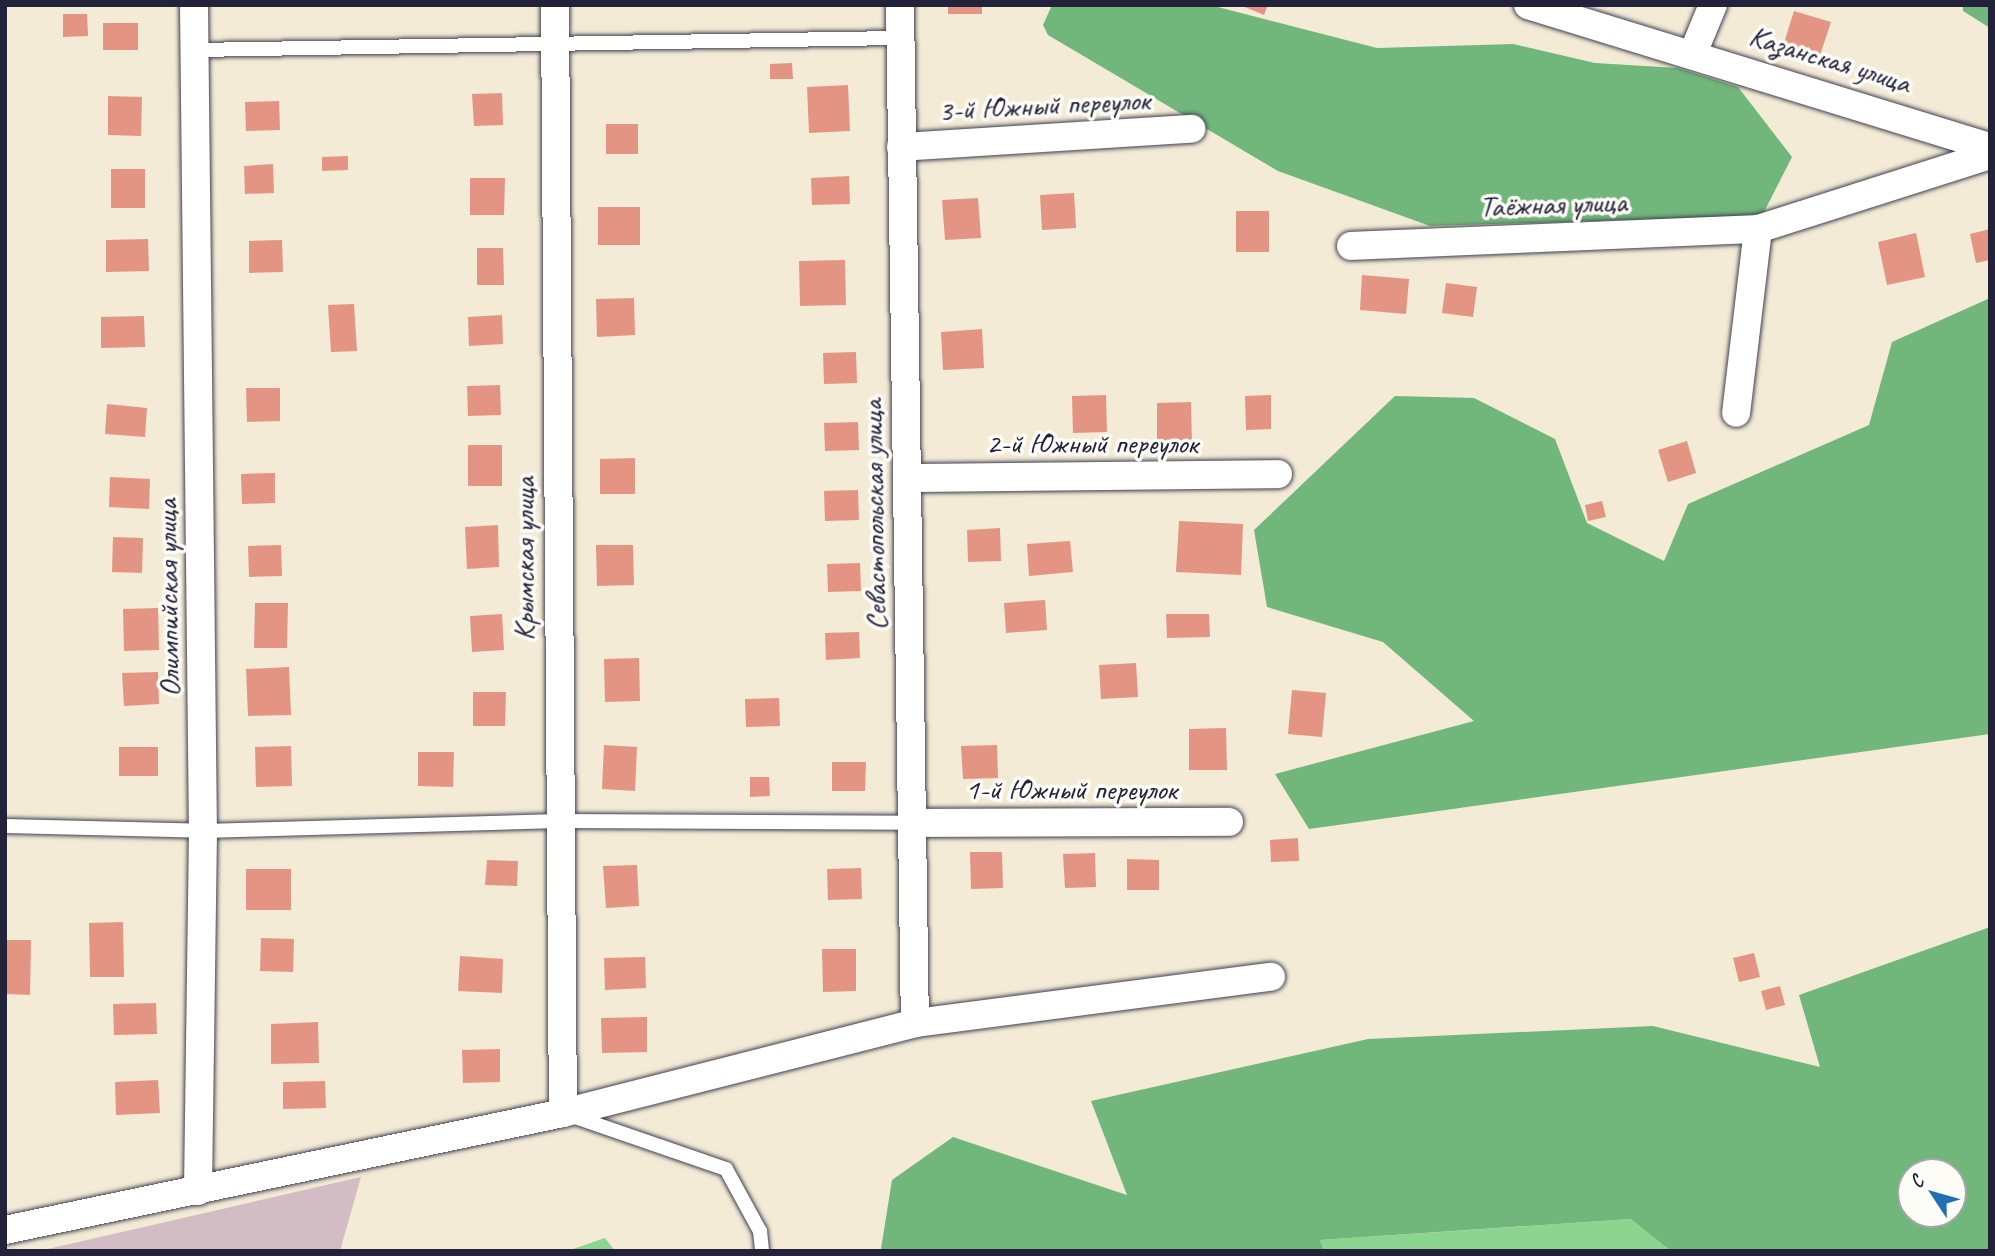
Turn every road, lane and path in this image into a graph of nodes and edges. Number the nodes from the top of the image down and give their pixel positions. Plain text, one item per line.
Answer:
1 (194, 5) edge
2 (555, 5) edge
3 (900, 5) edge
4 (1528, 5) edge
5 (1713, 5) edge
6 (900, 38) junction
7 (555, 46) junction
8 (195, 50) junction
9 (1693, 53) junction
10 (1191, 129) dead end
11 (1990, 146) edge
12 (901, 147) junction
13 (1990, 155) edge
14 (1758, 229) junction
15 (1351, 246) dead end
16 (1736, 413) dead end
17 (1278, 474) dead end
18 (907, 478) junction
19 (559, 821) junction
20 (1229, 822) dead end
21 (913, 823) junction
22 (5, 826) edge
23 (204, 831) junction
24 (1271, 977) dead end
25 (915, 1023) junction
26 (563, 1113) junction
27 (198, 1191) junction
28 (5, 1230) edge
29 (762, 1251) edge

1 - 8 street, Олимпийская улица
2 - 7 street, Крымская улица
3 - 6 street, Севастопольская улица
4 - 9 street, Казанская улица
5 - 9 street
6 - 7 lane
6 - 12 street, Севастопольская улица
7 - 8 lane
7 - 19 street, Крымская улица
8 - 23 street, Олимпийская улица
9 - 11 street, Казанская улица
10 - 12 street, 3-й Южный переулок
12 - 18 street, Севастопольская улица
13 - 14 street, Таёжная улица
14 - 15 street, Таёжная улица
14 - 16 street
17 - 18 street, 2-й Южный переулок
18 - 21 street, Севастопольская улица
19 - 21 lane
19 - 23 lane
19 - 26 street, Крымская улица
20 - 21 street, 1-й Южный переулок
21 - 25 street, Севастопольская улица
22 - 23 lane
23 - 27 street, Олимпийская улица
24 - 25 street
25 - 26 street
26 - 27 street
26 - 29 lane
27 - 28 street

